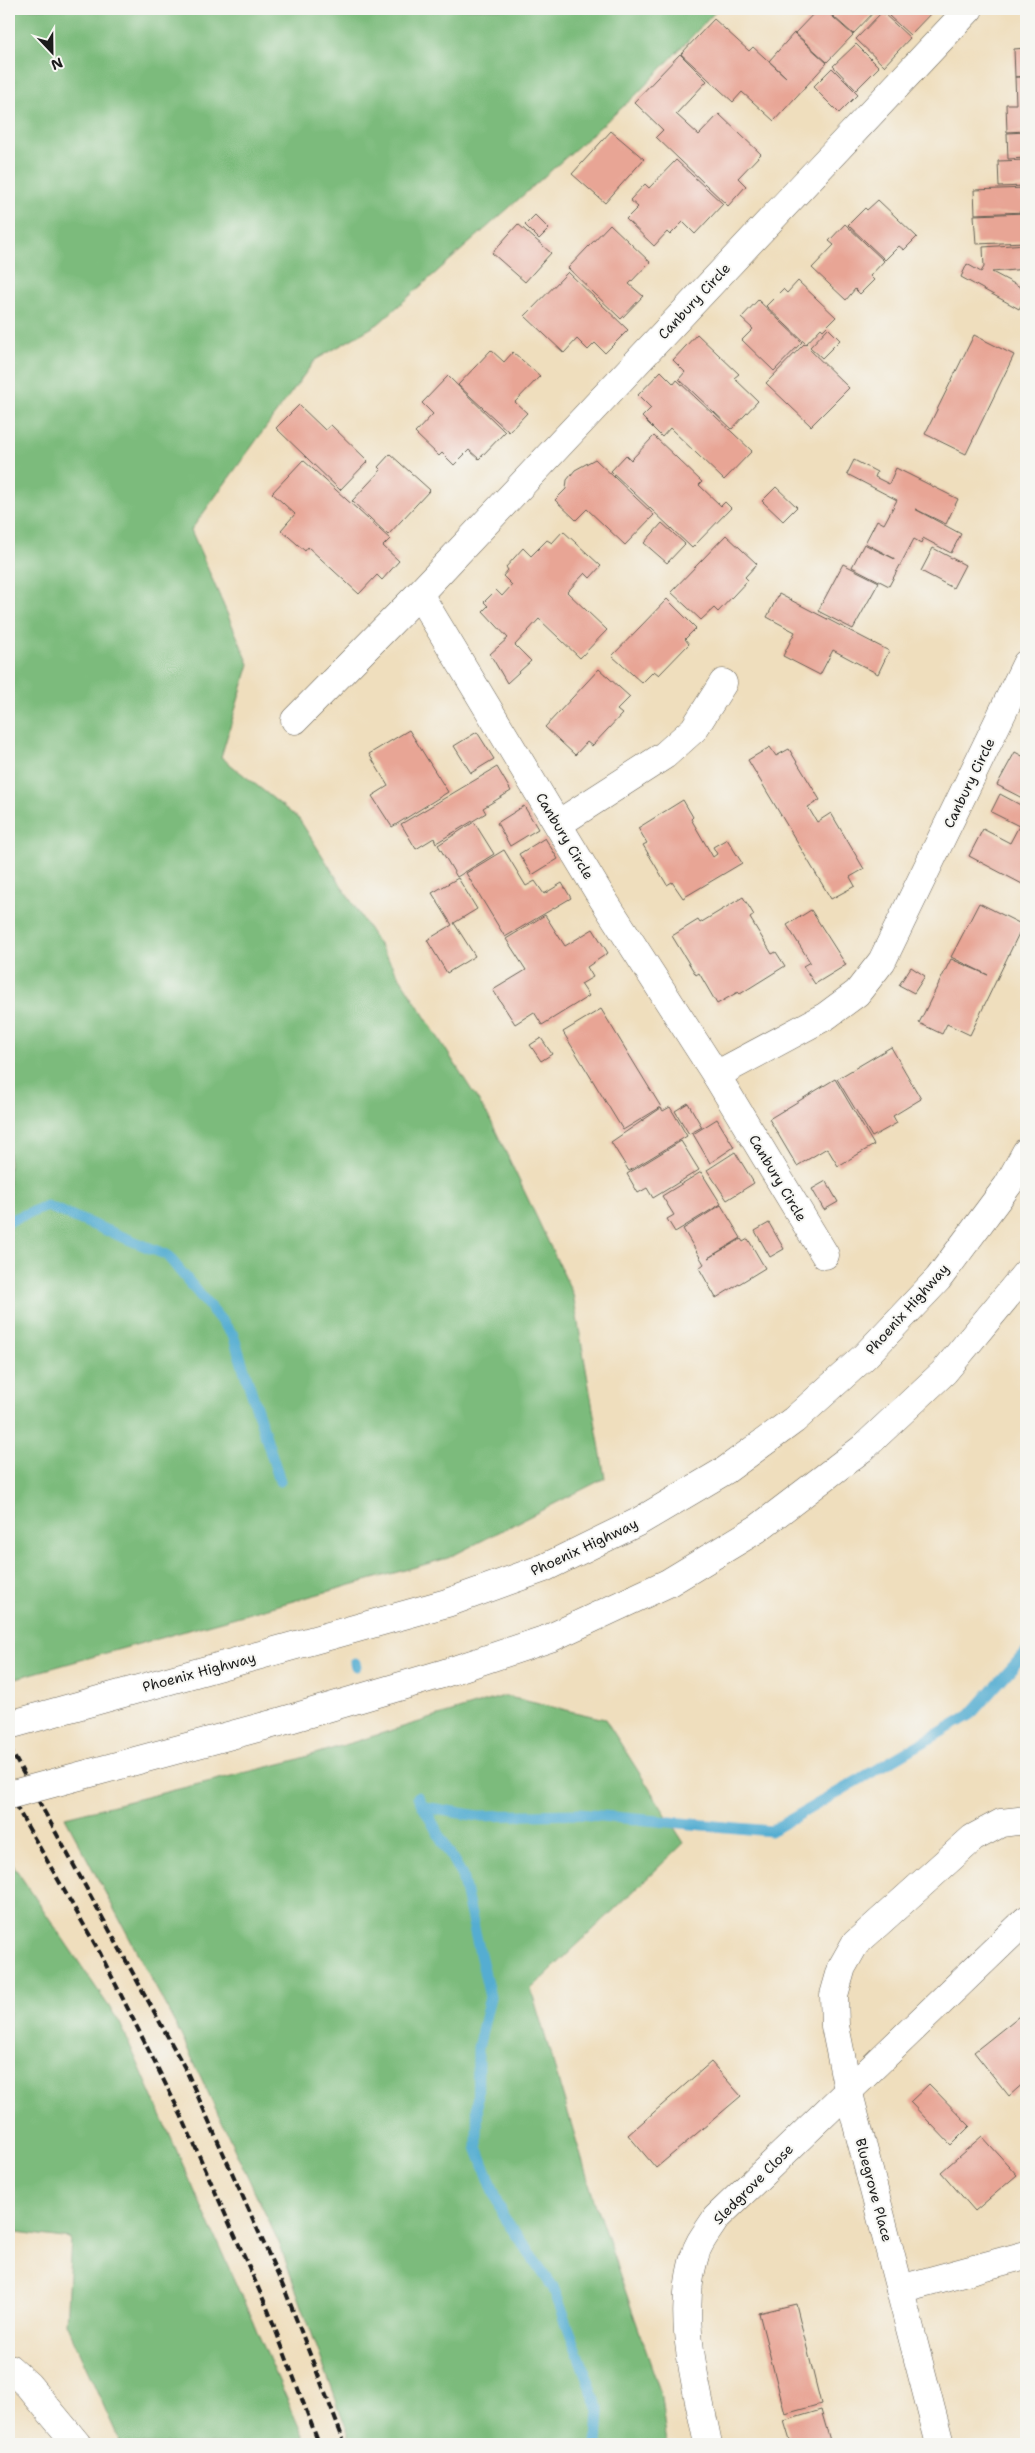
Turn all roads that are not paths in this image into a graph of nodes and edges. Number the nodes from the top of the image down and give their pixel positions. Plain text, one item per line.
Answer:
1 (969, 9) edge
2 (419, 594) junction
3 (1026, 664) edge
4 (723, 683) dead end
5 (295, 720) dead end
6 (558, 824) junction
7 (716, 1075) junction
8 (1026, 1152) edge
9 (824, 1255) dead end
10 (1026, 1273) edge
11 (9, 1725) edge
12 (9, 1795) edge
13 (1026, 1820) edge
14 (1026, 1920) edge
15 (848, 2090) junction
16 (1026, 2255) edge
17 (900, 2289) junction
18 (9, 2368) edge
19 (77, 2444) edge
20 (708, 2444) edge
21 (940, 2444) edge

1 - 2 street, Canbury Circle
2 - 5 street, Canbury Circle
2 - 6 street, Canbury Circle
3 - 7 street, Canbury Circle
4 - 6 street
6 - 7 street, Canbury Circle
7 - 9 street, Canbury Circle
8 - 11 street, Phoenix Highway
10 - 12 street, bridge
13 - 15 street
14 - 15 street, Sledgrove Close
15 - 17 street, Bluegrove Place
15 - 20 street, Sledgrove Close
16 - 17 street
17 - 21 street, Bluegrove Place
18 - 19 street

